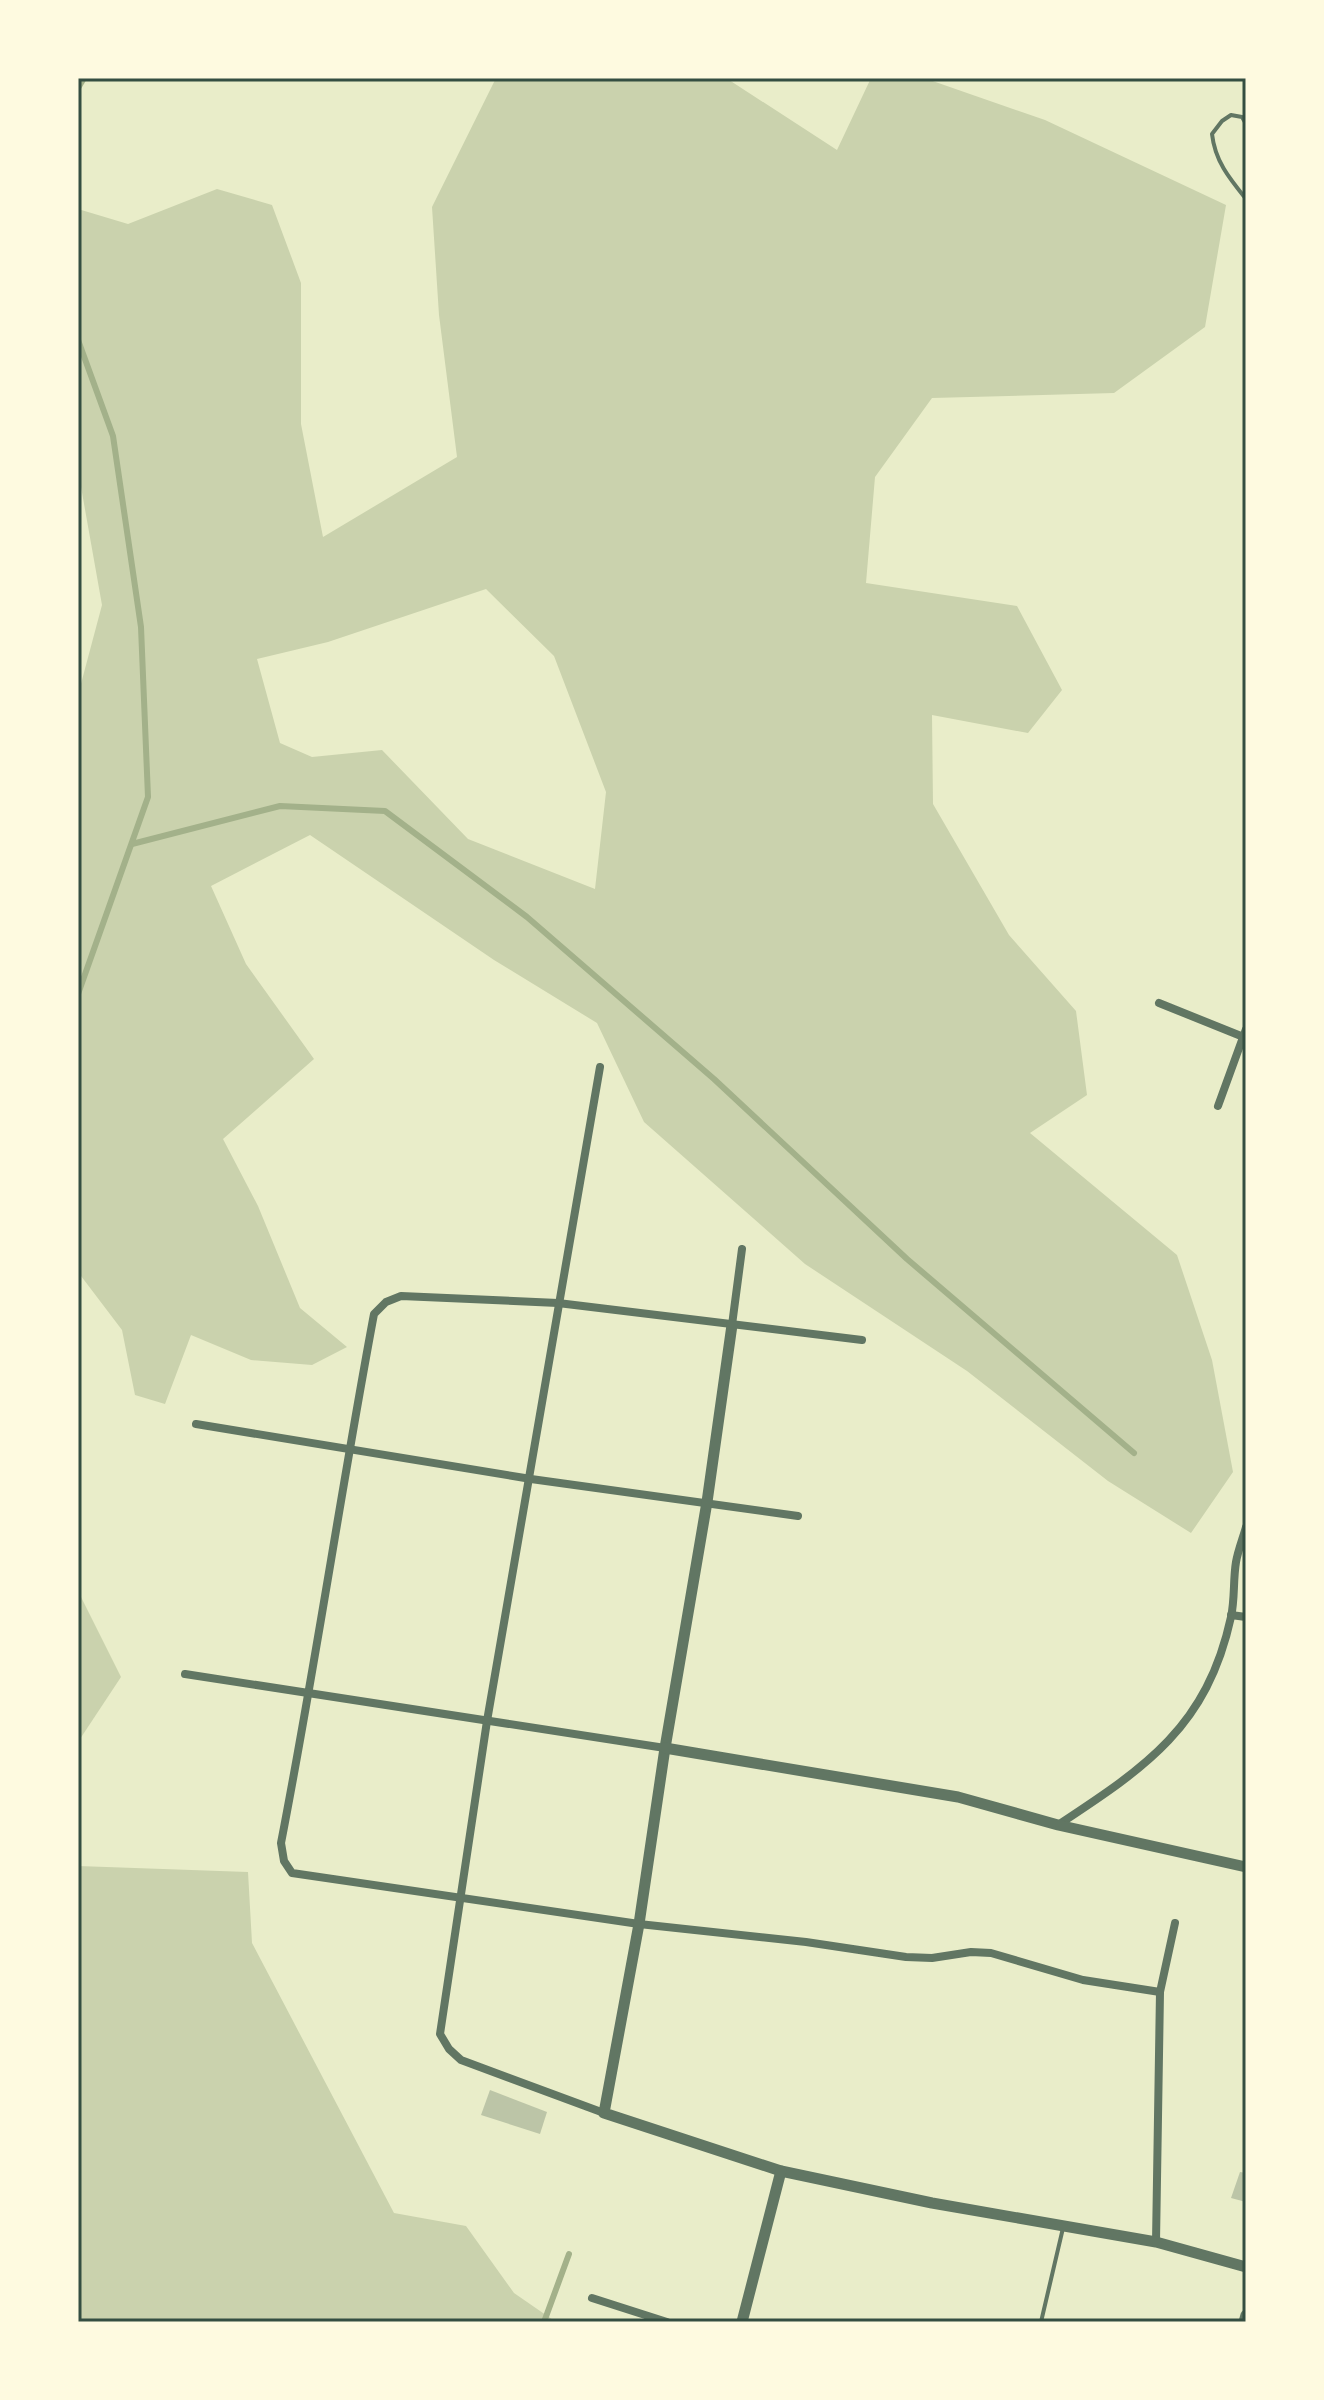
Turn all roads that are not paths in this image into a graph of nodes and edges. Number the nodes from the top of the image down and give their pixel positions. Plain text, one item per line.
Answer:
1 (1246, 124) edge
2 (1246, 199) edge
3 (1159, 1003) dead end
4 (1245, 1035) edge
5 (600, 1067) dead end
6 (1218, 1106) dead end
7 (742, 1249) dead end
8 (558, 1303) junction
9 (732, 1325) junction
10 (862, 1340) dead end
11 (196, 1424) dead end
12 (349, 1450) junction
13 (531, 1479) junction
14 (707, 1502) junction
15 (798, 1516) dead end
16 (1246, 1527) edge
17 (1231, 1615) junction
18 (1246, 1617) edge
19 (185, 1674) dead end
20 (310, 1694) junction
21 (487, 1721) junction
22 (665, 1748) junction
23 (1058, 1825) junction
24 (1246, 1867) edge
25 (461, 1899) junction
26 (1175, 1923) dead end
27 (639, 1924) junction
28 (1160, 1992) junction
29 (604, 2113) junction
30 (781, 2171) junction
31 (1063, 2226) junction
32 (1156, 2242) junction
33 (1246, 2267) edge
34 (592, 2298) dead end
35 (1246, 2315) edge
36 (667, 2322) edge
37 (742, 2322) edge
38 (1041, 2322) edge
39 (1244, 2322) edge

1 - 2 lane
3 - 4 street
4 - 6 street
5 - 8 street
7 - 9 street
8 - 9 street
8 - 12 street
8 - 13 street
9 - 10 street
9 - 14 street
11 - 12 street
12 - 13 street
12 - 20 street
13 - 14 street
13 - 21 street
14 - 15 street
14 - 22 street
16 - 17 street
17 - 18 street
17 - 23 street
19 - 20 street
20 - 21 street
20 - 25 street
21 - 22 street
21 - 25 street
22 - 23 street
22 - 27 street
23 - 24 street
25 - 27 street
25 - 29 street
26 - 28 street
27 - 28 street
27 - 29 street
28 - 32 street
29 - 30 street
30 - 31 street
30 - 37 street
31 - 32 street
31 - 38 lane
32 - 33 street
34 - 36 street
35 - 39 street

